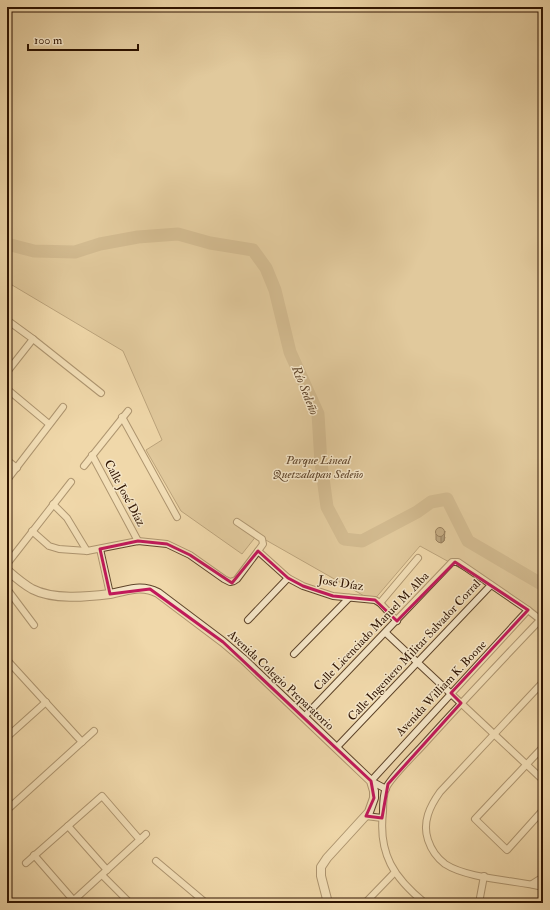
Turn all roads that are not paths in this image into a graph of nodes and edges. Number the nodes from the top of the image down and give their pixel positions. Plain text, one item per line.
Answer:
1 (7, 320) edge
2 (33, 339) junction
3 (7, 372) edge
4 (7, 389) edge
5 (101, 393) dead end
6 (63, 407) dead end
7 (128, 411) dead end
8 (122, 417) junction
9 (49, 424) junction
10 (92, 455) junction
11 (7, 460) edge
12 (84, 466) dead end
13 (17, 468) junction
14 (7, 480) edge
15 (71, 482) dead end
16 (54, 504) junction
17 (177, 516) dead end
18 (237, 522) dead end
19 (32, 531) junction
20 (138, 542) junction
21 (100, 549) junction
22 (87, 551) junction
23 (258, 551) junction
24 (418, 558) dead end
25 (7, 564) edge
26 (7, 570) edge
27 (288, 578) junction
28 (491, 585) junction
29 (7, 589) edge
30 (110, 594) junction
31 (349, 598) junction
32 (380, 603) junction
33 (528, 610) junction
34 (248, 620) dead end
35 (397, 621) junction
36 (541, 621) edge
37 (34, 625) dead end
38 (386, 632) junction
39 (294, 654) dead end
40 (7, 660) edge
41 (418, 662) junction
42 (543, 682) edge
43 (451, 693) junction
44 (46, 702) junction
45 (461, 703) junction
46 (304, 717) junction
47 (94, 731) dead end
48 (494, 733) junction
49 (7, 737) edge
50 (82, 742) junction
51 (543, 747) edge
52 (336, 748) junction
53 (526, 764) junction
54 (543, 780) edge
55 (371, 781) junction
56 (386, 789) junction
57 (7, 810) edge
58 (543, 810) edge
59 (366, 816) junction
60 (382, 818) junction
61 (68, 826) junction
62 (146, 834) dead end
63 (140, 840) junction
64 (34, 855) junction
65 (156, 861) dead end
66 (26, 863) dead end
67 (105, 872) junction
68 (394, 872) junction
69 (484, 876) junction
70 (543, 878) edge
71 (532, 884) junction
72 (543, 887) edge
73 (75, 902) edge
74 (130, 903) edge
75 (206, 903) edge
76 (328, 903) edge
77 (365, 903) edge
78 (425, 903) edge
79 (478, 903) edge

1 - 2 street
2 - 3 street
2 - 5 street
4 - 9 street
6 - 9 street
7 - 8 street
8 - 10 street
8 - 17 street
9 - 13 street
10 - 12 street
10 - 20 street, Calle José Díaz
11 - 13 street
13 - 14 street
15 - 16 street
16 - 19 street
16 - 22 street
18 - 23 street
19 - 22 street, Calle José Díaz
19 - 25 street
20 - 21 street, Calle José Díaz
20 - 23 street, Calle José Díaz
21 - 22 street, Calle José Díaz
21 - 30 street
23 - 27 street, José Díaz
24 - 32 street
26 - 30 street, Avenida Colegio Preparatorio
27 - 31 street, José Díaz
27 - 34 street
28 - 33 street
28 - 35 street, Calle Licenciado Manuel M. Alba
28 - 41 street, Calle Ingeniero Militar Salvador Corral
29 - 37 street
30 - 46 street, Avenida Colegio Preparatorio
31 - 32 street, José Díaz
31 - 39 street
32 - 35 street
33 - 36 street
33 - 43 street, Avenida William K. Boone
35 - 38 street, Calle Licenciado Manuel M. Alba
36 - 45 street, Avenida William K. Boone
38 - 41 street
38 - 46 street, Calle Licenciado Manuel M. Alba
40 - 44 street
41 - 43 street
41 - 52 street, Calle Ingeniero Militar Salvador Corral
42 - 48 street
43 - 45 street
43 - 55 street, Avenida William K. Boone
44 - 49 street
44 - 50 street
45 - 48 street
45 - 56 street, Avenida William K. Boone
46 - 52 street, Avenida Colegio Preparatorio
47 - 50 street
48 - 53 street
48 - 69 street
50 - 57 street
51 - 53 street
52 - 55 street, Avenida Colegio Preparatorio
53 - 54 street
53 - 58 street
55 - 56 street, Avenida Colegio Preparatorio
55 - 59 street
56 - 60 street
59 - 60 street
59 - 76 street
60 - 68 street
61 - 63 street
61 - 64 street
61 - 67 street
62 - 63 street
63 - 67 street
64 - 66 street
64 - 73 street
65 - 75 street
67 - 73 street
67 - 74 street
68 - 77 street
68 - 78 street
69 - 71 street
69 - 79 street
70 - 71 street
71 - 72 street

